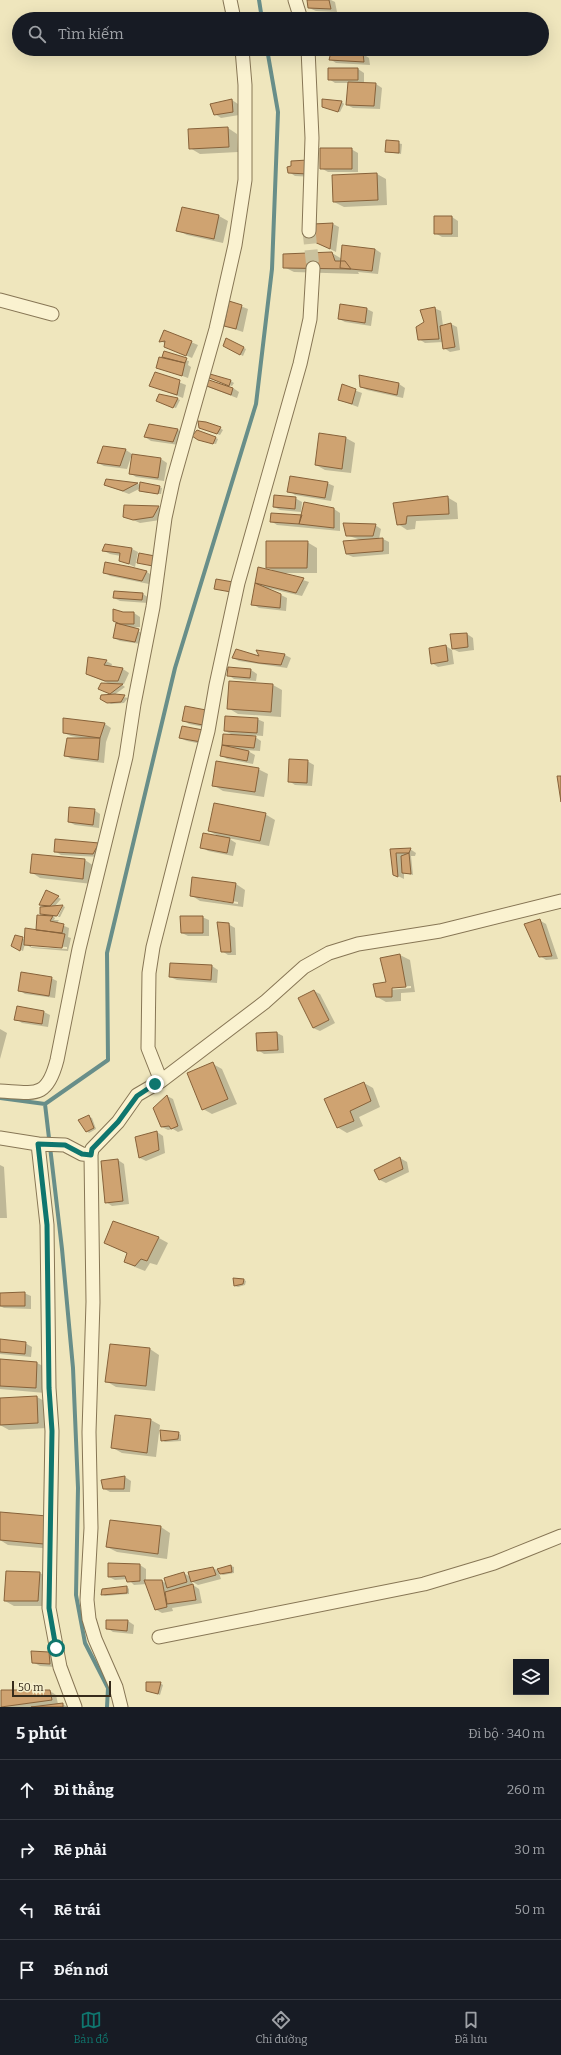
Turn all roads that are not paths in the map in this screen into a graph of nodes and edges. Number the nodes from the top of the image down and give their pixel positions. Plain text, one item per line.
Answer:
1 (230, 0) edge
2 (295, 0) edge
3 (233, 12) edge
4 (299, 12) edge
5 (243, 56) edge
6 (308, 56) edge
7 (309, 231) tunnel mouth
8 (314, 268) tunnel mouth
9 (0, 300) edge
10 (52, 314) dead end
11 (561, 901) edge
12 (160, 1081) junction
13 (0, 1091) edge
14 (0, 1138) edge
15 (40, 1144) junction
16 (91, 1155) junction
17 (561, 1536) edge
18 (159, 1637) dead end
19 (76, 1707) edge
20 (121, 1707) edge

1 - 3 street
2 - 4 street
5 - 13 street
6 - 7 street
8 - 12 street
9 - 10 street
11 - 12 street
12 - 16 street
14 - 15 street
15 - 16 street
15 - 19 street
16 - 20 street
17 - 18 street

